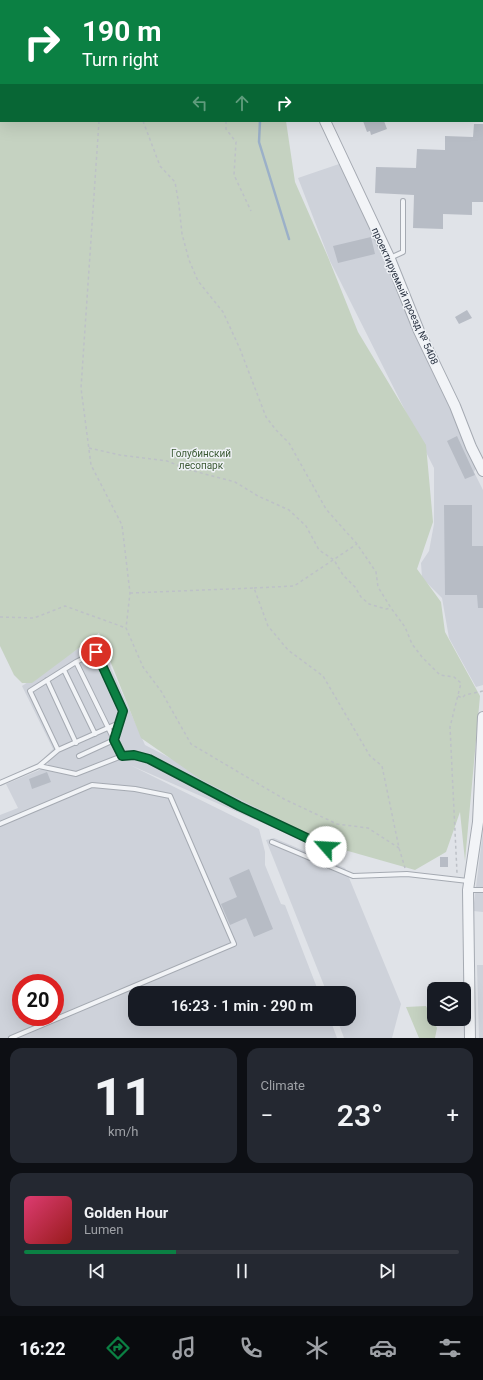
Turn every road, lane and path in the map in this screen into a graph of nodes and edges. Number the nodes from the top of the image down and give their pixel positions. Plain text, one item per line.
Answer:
1 (99, 122) edge
2 (143, 122) edge
3 (226, 122) edge
4 (325, 122) edge
5 (403, 201) dead end
6 (251, 211) dead end
7 (390, 259) junction
8 (89, 448) junction
9 (482, 468) edge
10 (357, 544) junction
11 (334, 560) junction
12 (254, 588) junction
13 (130, 593) junction
14 (391, 608) junction
15 (0, 617) edge
16 (126, 628) junction
17 (76, 662) junction
18 (64, 670) junction
19 (47, 680) junction
20 (483, 691) edge
21 (458, 696) junction
22 (483, 717) edge
23 (119, 723) junction
24 (108, 728) junction
25 (95, 734) junction
26 (114, 740) junction
27 (76, 742) junction
28 (58, 750) junction
29 (79, 756) dead end
30 (122, 756) junction
31 (39, 766) junction
32 (0, 783) edge
33 (0, 824) edge
34 (272, 842) dead end
35 (326, 847) dead end
36 (399, 848) junction
37 (407, 874) junction
38 (457, 879) junction
39 (468, 886) junction
40 (483, 890) edge
41 (11, 1038) edge
42 (470, 1038) edge

1 - 8 path
2 - 10 path
3 - 6 path
4 - 7 street, проектируемый проезд № 5408
5 - 7 lane
7 - 9 street, проектируемый проезд № 5408
8 - 11 path
8 - 13 path
10 - 11 path
10 - 14 path
11 - 12 path
11 - 14 path
12 - 13 path
12 - 36 path
13 - 16 path
14 - 21 path
15 - 16 path
16 - 36 path
17 - 18 lane
17 - 23 lane
17 - 24 lane
18 - 19 lane
18 - 25 lane
19 - 27 lane
19 - 28 lane
20 - 21 path
21 - 38 path
22 - 39 street
23 - 24 lane
23 - 26 lane
24 - 25 lane
24 - 26 lane
25 - 27 lane
26 - 29 lane
26 - 30 lane
27 - 28 lane
28 - 31 lane
30 - 31 lane
30 - 35 lane
31 - 32 lane
33 - 41 lane
34 - 37 lane
36 - 37 path
37 - 38 lane
38 - 39 lane
39 - 40 lane
39 - 42 street

